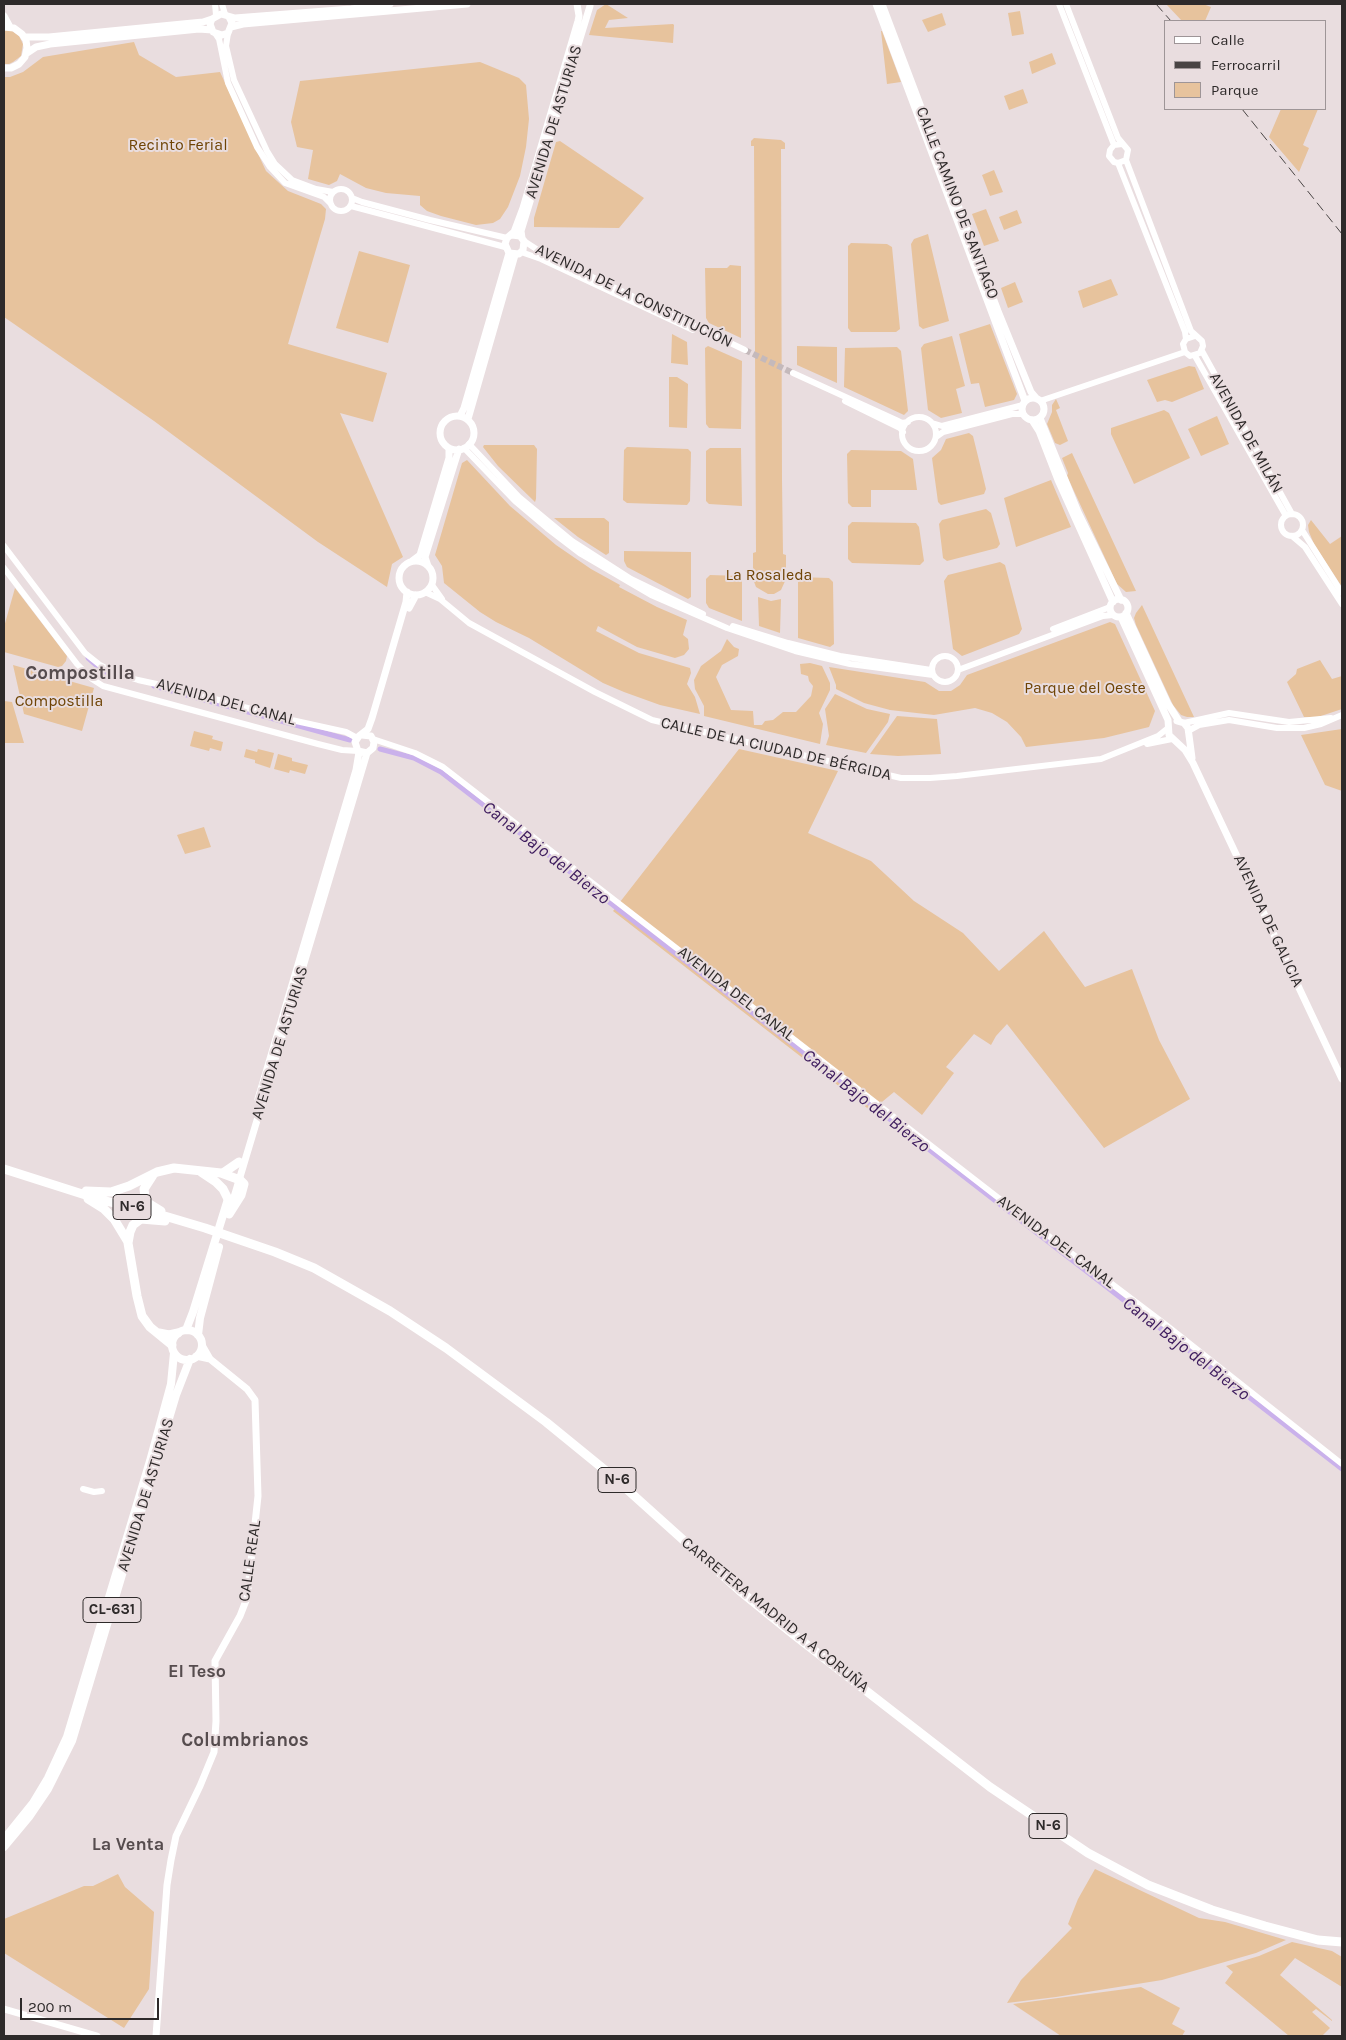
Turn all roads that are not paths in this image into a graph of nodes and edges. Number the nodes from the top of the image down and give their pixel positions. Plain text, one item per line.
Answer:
1 (215, 4) edge
2 (222, 4) edge
3 (390, 4) edge
4 (467, 4) edge
5 (577, 4) edge
6 (876, 4) edge
7 (882, 4) edge
8 (1059, 4) edge
9 (1066, 4) edge
10 (591, 5) edge
11 (403, 7) edge
12 (227, 15) junction
13 (4, 16) edge
14 (214, 17) junction
15 (7, 27) edge
16 (230, 30) junction
17 (214, 31) junction
18 (24, 37) junction
19 (27, 53) junction
20 (4, 68) edge
21 (1122, 144) junction
22 (1114, 145) junction
23 (1126, 160) junction
24 (1118, 163) junction
25 (333, 192) junction
26 (352, 198) junction
27 (330, 204) junction
28 (351, 206) junction
29 (510, 237) junction
30 (523, 240) junction
31 (513, 252) junction
32 (1195, 336) junction
33 (1186, 339) junction
34 (1202, 351) junction
35 (1185, 352) junction
36 (1195, 356) junction
37 (1039, 400) junction
38 (1024, 403) junction
39 (1023, 414) junction
40 (460, 416) junction
41 (1040, 418) junction
42 (468, 419) junction
43 (1032, 420) junction
44 (908, 422) junction
45 (932, 423) junction
46 (903, 432) junction
47 (936, 437) junction
48 (464, 447) junction
49 (450, 448) junction
50 (1289, 515) junction
51 (1302, 530) junction
52 (1292, 536) junction
53 (4, 546) edge
54 (412, 561) junction
55 (428, 566) junction
56 (4, 568) edge
57 (432, 585) junction
58 (407, 592) junction
59 (425, 592) junction
60 (1342, 593) edge
61 (416, 595) junction
62 (1115, 603) junction
63 (446, 604) junction
64 (1342, 604) edge
65 (1113, 615) junction
66 (1123, 615) junction
67 (958, 668) junction
68 (932, 673) junction
69 (1342, 715) edge
70 (1335, 718) junction
71 (1182, 722) junction
72 (1169, 727) junction
73 (1188, 733) junction
74 (358, 738) junction
75 (1173, 740) junction
76 (375, 741) junction
77 (1134, 747) junction
78 (342, 750) junction
79 (368, 753) junction
80 (359, 754) junction
81 (1193, 763) junction
82 (1342, 1079) edge
83 (239, 1162) joint
84 (4, 1169) edge
85 (196, 1170) junction
86 (157, 1172) junction
87 (232, 1177) junction
88 (58, 1187) junction
89 (223, 1189) junction
90 (228, 1199) junction
91 (229, 1214) joint
92 (205, 1228) junction
93 (128, 1242) junction
94 (156, 1332) junction
95 (182, 1332) junction
96 (198, 1335) junction
97 (202, 1345) junction
98 (173, 1349) junction
99 (193, 1358) junction
100 (210, 1359) junction
101 (1342, 1464) edge
102 (84, 1489) dead end
103 (102, 1491) dead end
104 (4, 1839) edge
105 (4, 1847) edge
106 (1342, 1942) edge
107 (4, 2009) edge
108 (155, 2035) edge
109 (97, 2036) edge

1 - 14 street
2 - 12 street
3 - 12 main road
4 - 11 main road
5 - 10 main road
5 - 29 main road, AVENIDA DE ASTURIAS
6 - 38 main road, CALLE CAMINO DE SANTIAGO
7 - 37 main road, CALLE CAMINO DE SANTIAGO
8 - 22 street
9 - 21 street
10 - 30 main road, AVENIDA DE ASTURIAS
11 - 16 main road
12 - 14 main road
12 - 16 main road
13 - 15 main road
14 - 17 main road
14 - 18 main road
15 - 18 main road
16 - 17 main road
16 - 25 street
17 - 19 main road
17 - 27 street
18 - 19 main road
19 - 20 main road
21 - 22 street
21 - 23 street
22 - 24 street
23 - 24 street
23 - 32 street
24 - 33 street
25 - 26 street
25 - 27 street
26 - 28 street
26 - 29 street
27 - 28 street
28 - 31 street, AVENIDA DE LA CONSTITUCIÓN
29 - 30 main road
29 - 31 main road, AVENIDA DE ASTURIAS
30 - 31 main road, AVENIDA DE ASTURIAS
30 - 31 street, AVENIDA DE LA CONSTITUCIÓN
31 - 40 main road
31 - 42 main road
32 - 33 street
32 - 34 street
33 - 35 street
34 - 36 street
34 - 50 street, AVENIDA DE MILÁN
35 - 36 street
35 - 37 street
36 - 50 street, AVENIDA DE MILÁN
37 - 38 main road
37 - 41 main road
38 - 39 main road
38 - 45 street
39 - 43 main road
39 - 47 street
40 - 42 main road
40 - 49 main road
41 - 43 main road
41 - 62 main road
42 - 48 main road
43 - 62 main road
44 - 45 street
44 - 46 street
44 - 46 street
45 - 47 street
46 - 47 street
48 - 49 main road
48 - 55 main road
48 - 68 street
49 - 54 main road
50 - 51 street
50 - 52 street
51 - 52 street
51 - 60 street
52 - 64 street
53 - 74 street, AVENIDA DEL CANAL
54 - 55 main road
54 - 58 main road
55 - 57 main road
56 - 78 street
57 - 59 main road
57 - 63 street, CALLE DE LA CIUDAD DE BÉRGIDA
58 - 61 main road
58 - 74 main road
59 - 61 main road
59 - 63 street, CALLE DE LA CIUDAD DE BÉRGIDA
61 - 76 main road
62 - 65 main road
62 - 66 main road
62 - 67 street
63 - 77 street, CALLE DE LA CIUDAD DE BÉRGIDA
65 - 66 main road
65 - 67 street
66 - 71 main road
66 - 72 main road
67 - 68 street
67 - 68 street
69 - 70 street
70 - 71 street
70 - 73 street
71 - 72 main road
71 - 73 main road
72 - 75 main road
72 - 77 street, CALLE DE LA CIUDAD DE BÉRGIDA
73 - 75 main road
73 - 81 main road, AVENIDA DE GALICIA
74 - 76 main road
74 - 78 street
74 - 80 main road
75 - 77 street, CALLE DE LA CIUDAD DE BÉRGIDA
75 - 81 main road, AVENIDA DE GALICIA
76 - 79 main road
76 - 101 street, AVENIDA DEL CANAL
78 - 80 street
79 - 80 main road
79 - 87 main road, AVENIDA DE ASTURIAS
80 - 83 main road, AVENIDA DE ASTURIAS
81 - 82 main road, AVENIDA DE GALICIA
83 - 87 highway
84 - 88 highway, CARRETERA MADRID A A CORUÑA / N-6
85 - 86 highway
85 - 87 highway
85 - 89 highway
86 - 88 highway
86 - 92 highway
87 - 89 highway
87 - 90 main road, AVENIDA DE ASTURIAS
87 - 91 highway
88 - 92 highway, CARRETERA MADRID A A CORUÑA / N-6
88 - 93 highway
89 - 90 highway
90 - 95 main road, AVENIDA DE ASTURIAS / CL-631
91 - 96 main road
92 - 93 highway
92 - 106 highway, CARRETERA MADRID A A CORUÑA / N-6
93 - 94 highway
94 - 95 highway
94 - 98 highway
95 - 96 main road
95 - 98 main road, CL-631
96 - 97 main road
97 - 99 main road, CL-631
97 - 100 main road
98 - 99 main road
98 - 104 main road, AVENIDA DE ASTURIAS / CL-631
99 - 100 main road
99 - 105 main road, AVENIDA DE ASTURIAS / CL-631
100 - 108 main road, CALLE REAL
102 - 103 street
107 - 109 main road

